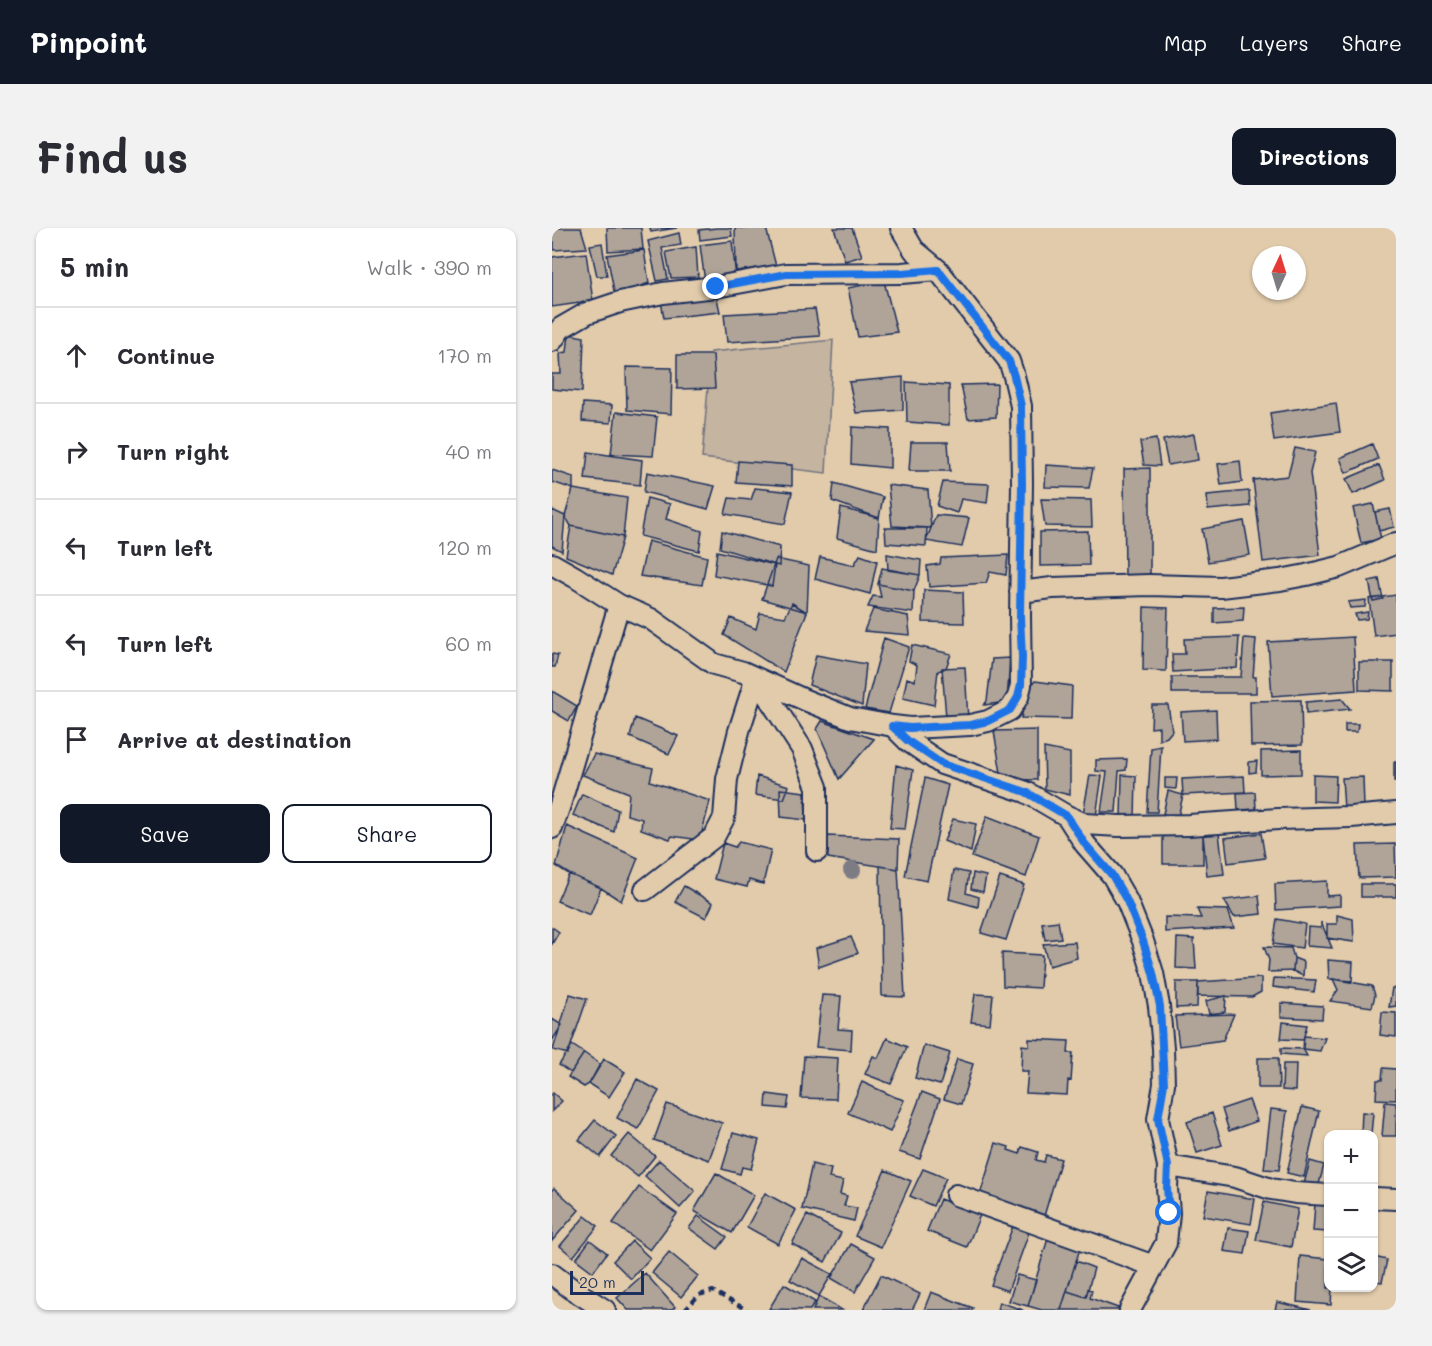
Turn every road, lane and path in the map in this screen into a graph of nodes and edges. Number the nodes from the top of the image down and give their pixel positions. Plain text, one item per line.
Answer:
1 (901, 228) edge
2 (938, 270) junction
3 (552, 341) edge
4 (1396, 543) edge
5 (552, 564) edge
6 (1020, 592) junction
7 (619, 605) junction
8 (756, 678) junction
9 (892, 726) junction
10 (1396, 813) edge
11 (1067, 816) junction
12 (552, 828) edge
13 (818, 851) dead end
14 (645, 890) dead end
15 (1168, 1166) junction
16 (956, 1195) dead end
17 (1324, 1195) edge
18 (1378, 1198) edge
19 (1396, 1199) edge
20 (1154, 1266) junction
21 (552, 1274) edge
22 (605, 1310) edge
23 (685, 1310) edge
24 (747, 1310) edge
25 (1130, 1310) edge

1 - 2 street
2 - 3 street
2 - 6 street
4 - 6 street
5 - 7 street
6 - 9 street
7 - 8 street
7 - 12 street
8 - 9 street
8 - 13 street
8 - 14 street
9 - 11 street
10 - 11 street
11 - 15 street
15 - 17 street
15 - 20 street
16 - 20 street
18 - 19 street
20 - 25 street
21 - 22 street
23 - 24 path

